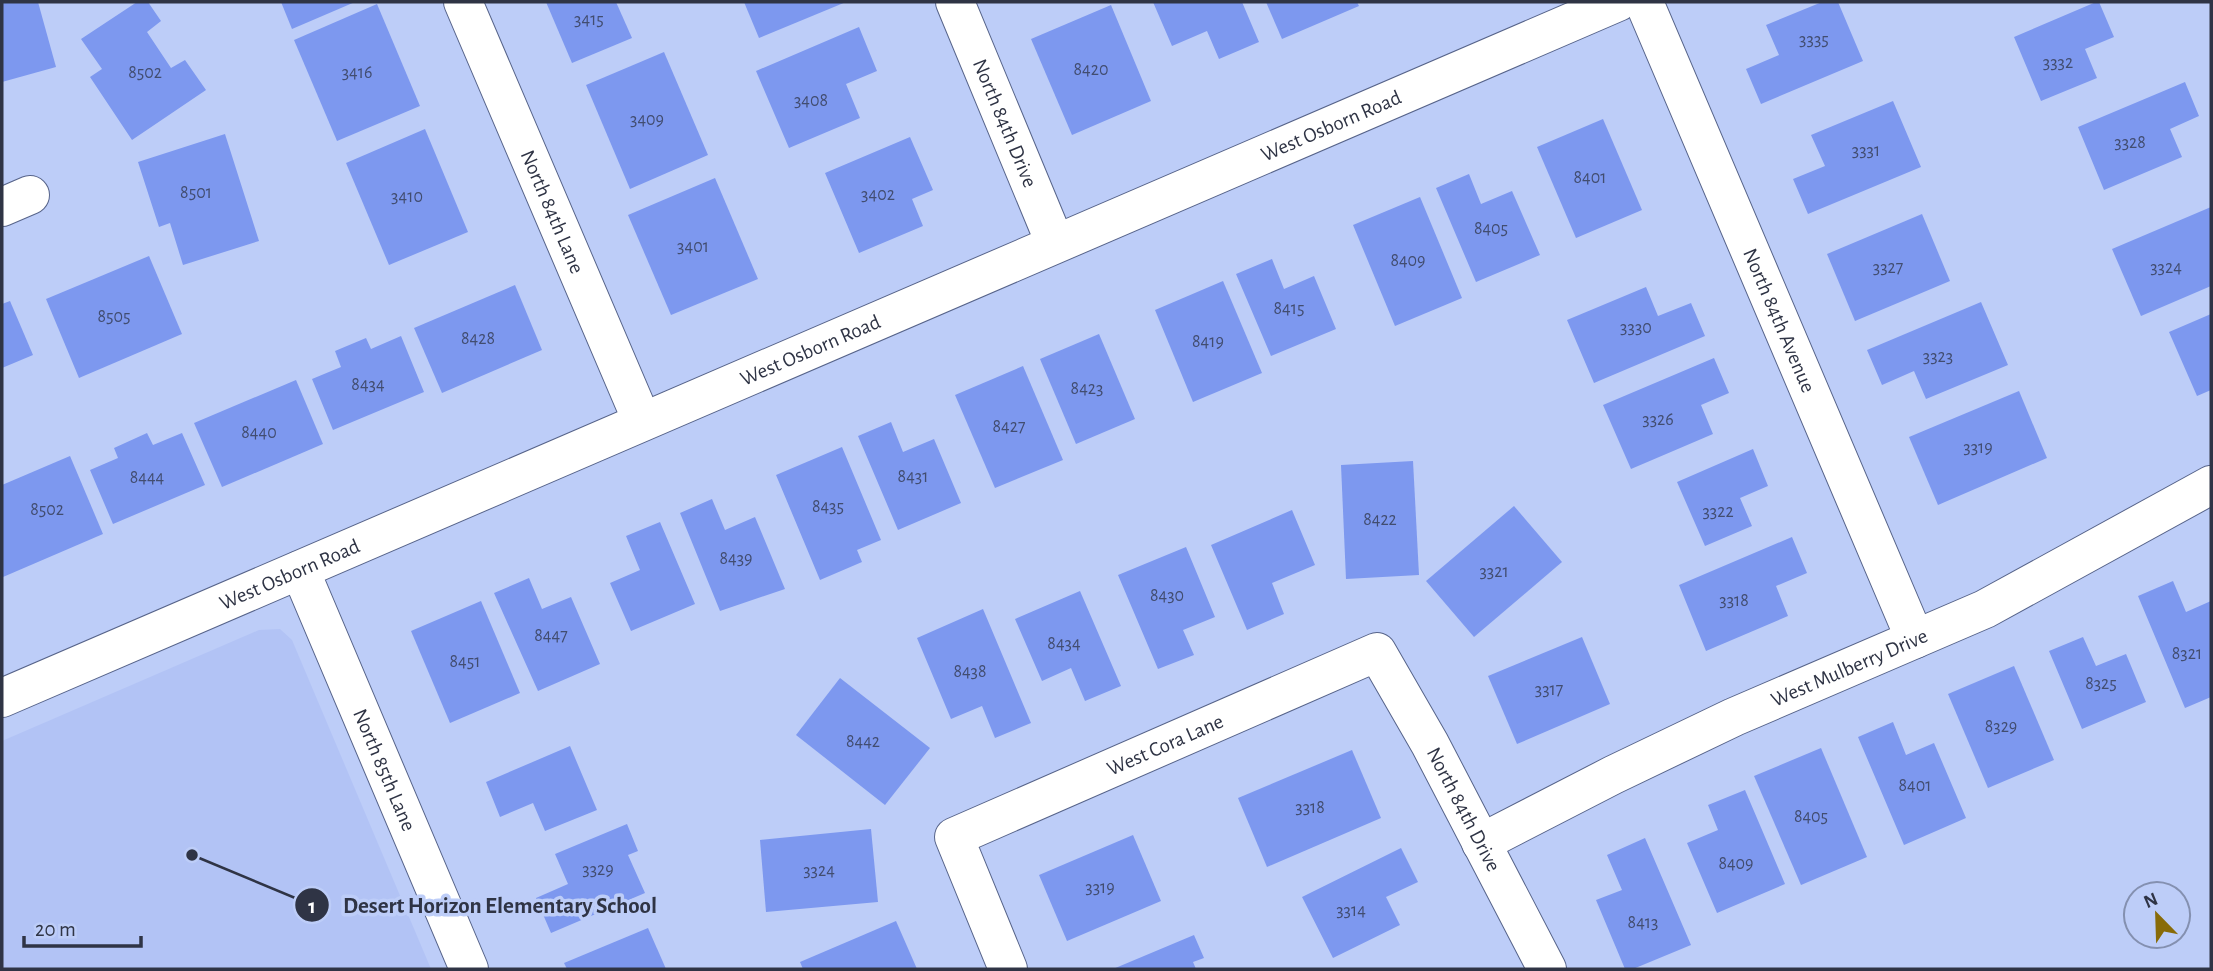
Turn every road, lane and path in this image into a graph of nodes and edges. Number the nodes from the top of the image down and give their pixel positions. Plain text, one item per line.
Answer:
1 (463, 2) edge
2 (954, 2) edge
3 (1618, 2) edge
4 (1644, 2) edge
5 (1055, 243) junction
6 (642, 421) junction
7 (2211, 485) edge
8 (300, 570) junction
9 (1915, 639) junction
10 (1377, 652) joint
11 (2, 698) edge
12 (1481, 843) junction
13 (469, 969) edge
14 (1009, 969) edge
15 (1547, 969) edge

1 - 6 street, North 84th Lane
2 - 5 street, North 84th Drive
3 - 5 street, West Osborn Road
4 - 9 street, North 84th Avenue
5 - 6 street, West Osborn Road
6 - 8 street, West Osborn Road
7 - 9 street, West Mulberry Drive
8 - 11 street, West Osborn Road
8 - 13 street, North 85th Lane
9 - 12 street, West Mulberry Drive
10 - 12 street, North 84th Drive
10 - 14 street, West Cora Lane
12 - 15 street, North 84th Drive

